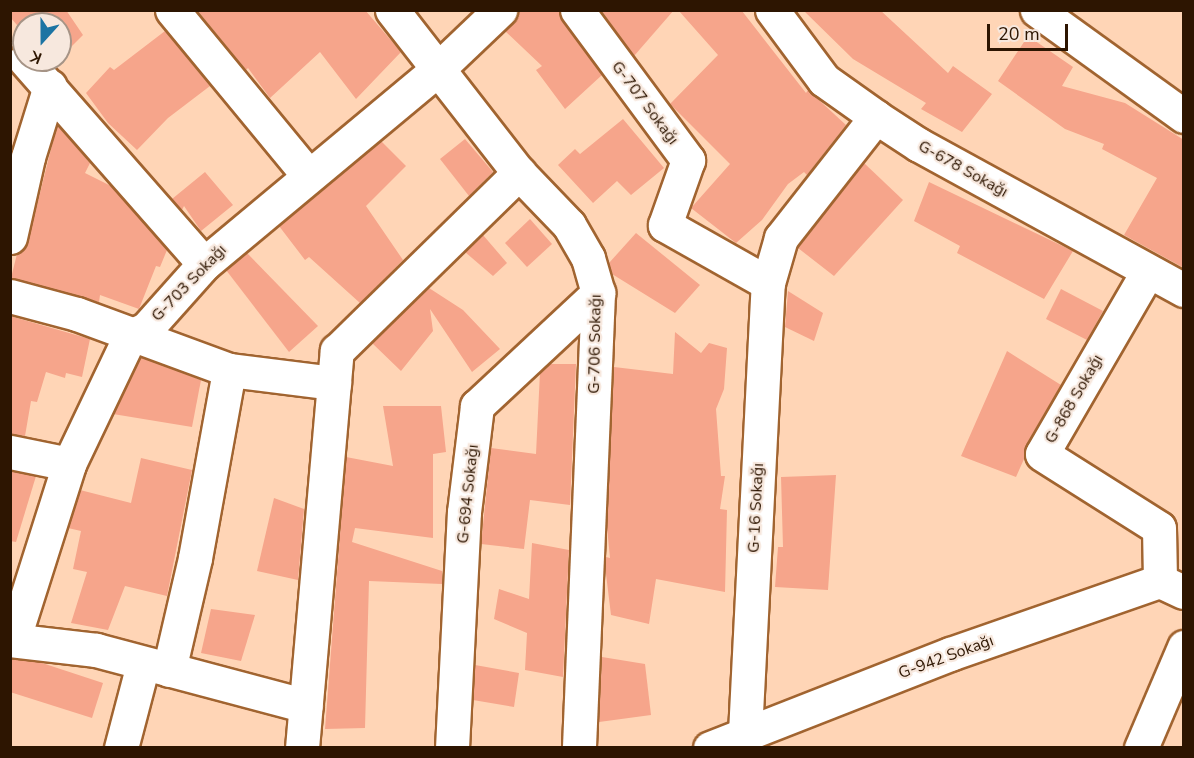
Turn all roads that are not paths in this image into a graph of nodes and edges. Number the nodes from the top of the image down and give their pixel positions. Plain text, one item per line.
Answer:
1 (172, 10) edge
2 (392, 10) edge
3 (500, 10) edge
4 (577, 10) edge
5 (772, 10) edge
6 (1037, 10) edge
7 (438, 69) junction
8 (36, 72) edge
9 (50, 86) junction
10 (1184, 116) edge
11 (876, 117) junction
12 (519, 173) junction
13 (308, 175) junction
14 (10, 237) edge
15 (204, 264) junction
16 (1148, 271) junction
17 (768, 283) junction
18 (1184, 290) edge
19 (598, 293) junction
20 (10, 296) edge
21 (130, 336) junction
22 (229, 370) junction
23 (334, 383) junction
24 (10, 452) edge
25 (69, 464) junction
26 (1172, 586) edge
27 (10, 631) edge
28 (10, 640) edge
29 (1182, 655) edge
30 (156, 667) junction
31 (306, 706) junction
32 (745, 733) junction
33 (121, 747) edge
34 (302, 747) edge
35 (452, 747) edge
36 (579, 747) edge
37 (710, 747) edge
38 (1141, 747) edge

1 - 13 street
2 - 7 street, G-706 Sokağı
3 - 7 street, G-703 Sokağı
4 - 17 street, G-707 Sokağı
5 - 11 street, G-678 Sokağı
6 - 10 street
7 - 12 street, G-706 Sokağı
7 - 13 street, G-703 Sokağı
8 - 9 street
9 - 14 street
9 - 15 street
11 - 16 street, G-678 Sokağı
11 - 17 street, G-16 Sokağı
12 - 19 street, G-706 Sokağı
12 - 23 street
13 - 15 street, G-703 Sokağı
15 - 21 street, G-703 Sokağı
16 - 18 street, G-678 Sokağı
16 - 26 street, G-868 Sokağı
17 - 32 street, G-16 Sokağı
19 - 35 street, G-694 Sokağı
19 - 36 street, G-706 Sokağı
20 - 21 street
21 - 22 street
21 - 25 street
22 - 23 street
22 - 30 street
23 - 31 street
24 - 25 street
25 - 27 street
26 - 32 street, G-942 Sokağı
28 - 30 street
29 - 38 street
30 - 31 street
30 - 33 street
31 - 34 street
32 - 37 street, G-942 Sokağı

